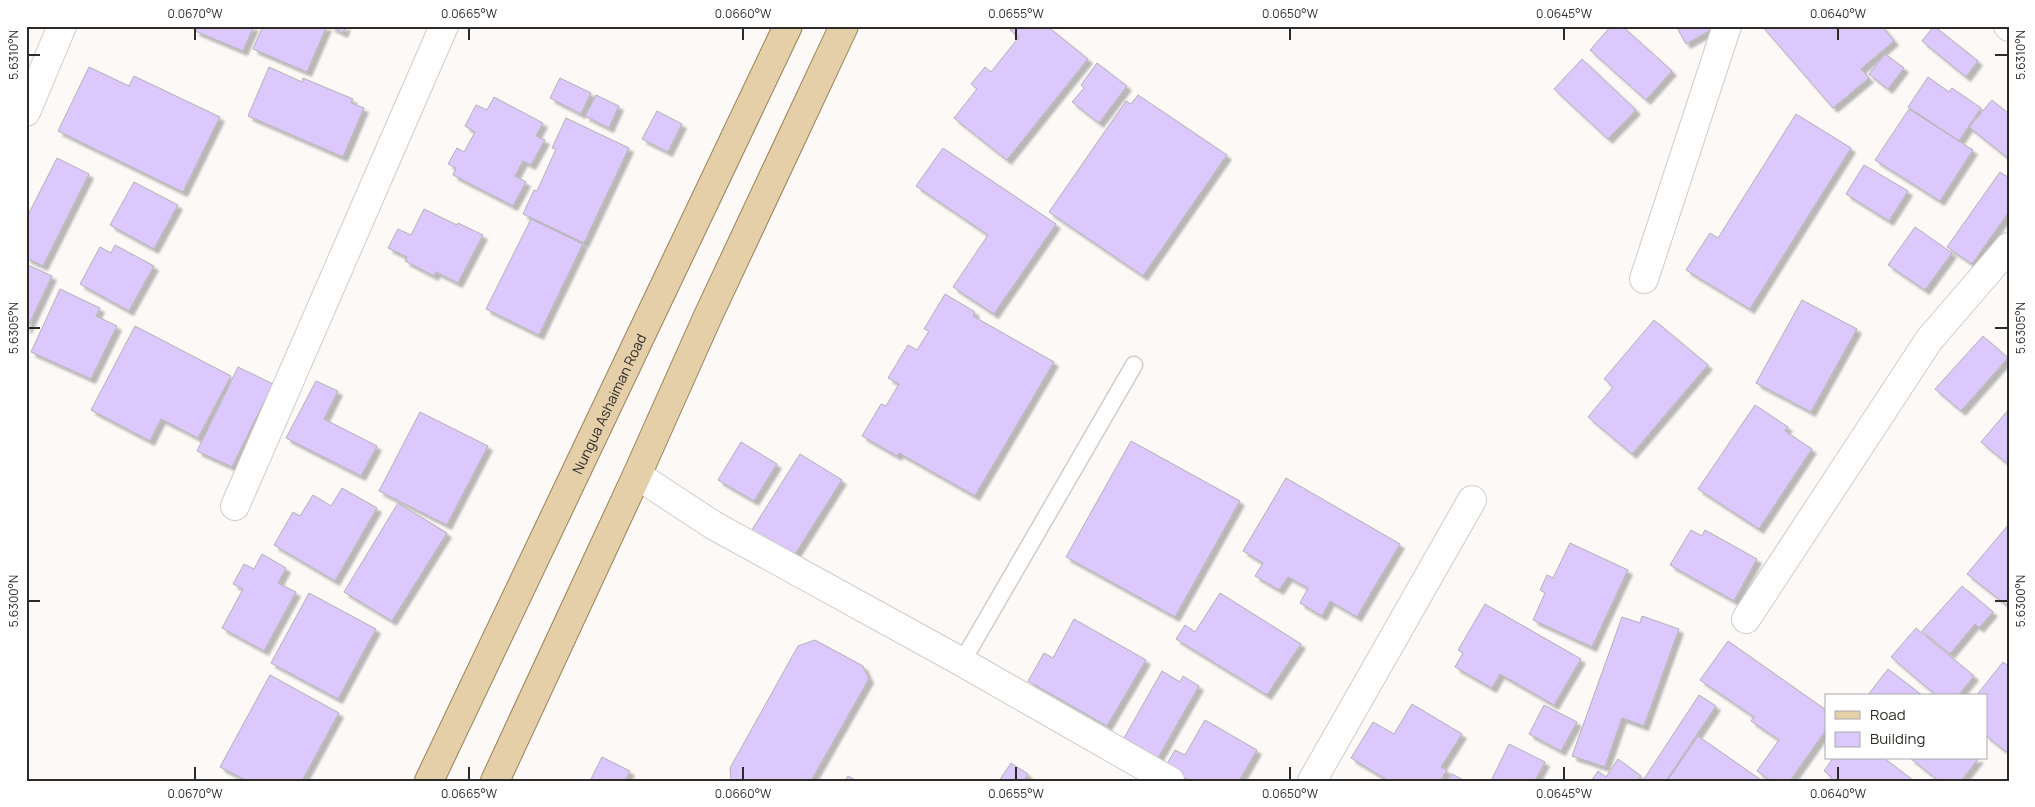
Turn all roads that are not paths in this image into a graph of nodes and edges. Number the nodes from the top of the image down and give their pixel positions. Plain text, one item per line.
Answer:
1 (62, 26) edge
2 (444, 26) edge
3 (788, 26) edge
4 (844, 26) edge
5 (1728, 26) edge
6 (26, 112) edge
7 (2009, 247) edge
8 (1644, 279) dead end
9 (1134, 365) dead end
10 (637, 475) junction
11 (1472, 500) dead end
12 (235, 506) dead end
13 (1746, 620) dead end
14 (962, 662) junction
15 (429, 781) edge
16 (495, 781) edge
17 (1170, 781) edge
18 (1312, 781) edge

1 - 6 street
2 - 12 street
3 - 15 main road, Nungua Ashaiman Road
4 - 10 main road
5 - 8 street
7 - 13 street
9 - 14 lane
10 - 14 street
10 - 16 main road
11 - 18 street
14 - 17 street

